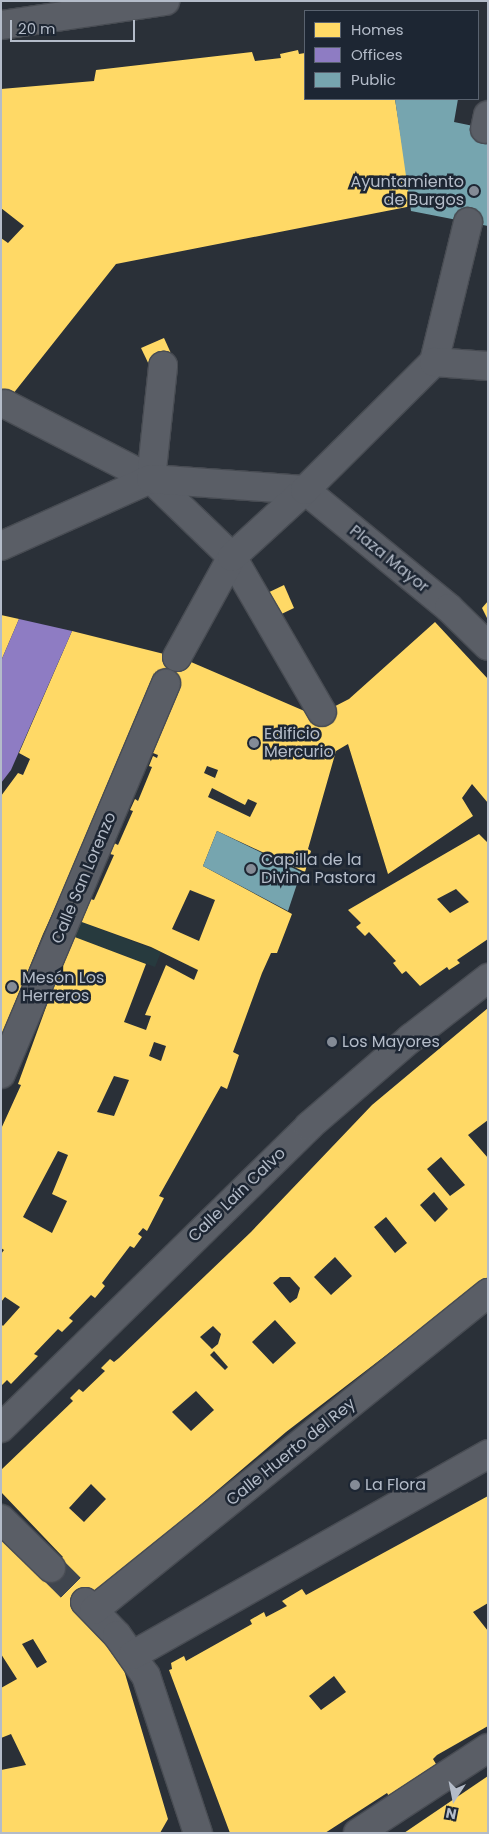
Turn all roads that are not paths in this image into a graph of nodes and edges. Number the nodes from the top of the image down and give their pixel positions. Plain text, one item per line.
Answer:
1 (166, 1) edge
2 (1, 25) edge
3 (468, 222) dead end
4 (434, 362) junction
5 (163, 366) dead end
6 (488, 366) edge
7 (5, 404) dead end
8 (151, 478) junction
9 (305, 490) junction
10 (1, 546) edge
11 (232, 557) junction
12 (474, 633) edge
13 (177, 657) dead end
14 (166, 683) dead end
15 (322, 712) dead end
16 (488, 978) edge
17 (1, 1074) edge
18 (488, 1294) edge
19 (1, 1428) edge
20 (488, 1454) edge
21 (1, 1519) edge
22 (51, 1568) tunnel mouth
23 (133, 1655) junction
24 (488, 1748) edge
25 (198, 1833) edge
26 (358, 1833) edge

1 - 2 street
3 - 4 street
4 - 6 street
4 - 9 street
5 - 8 street
7 - 8 street
8 - 9 street
8 - 10 street
8 - 11 street
9 - 11 street
9 - 12 street, Plaza Mayor
11 - 13 street
11 - 15 street
14 - 17 street, Calle San Lorenzo
16 - 19 street, Calle Laín Calvo
18 - 23 street, Calle Huerto del Rey
20 - 23 street
21 - 22 street
23 - 25 street
24 - 26 street

